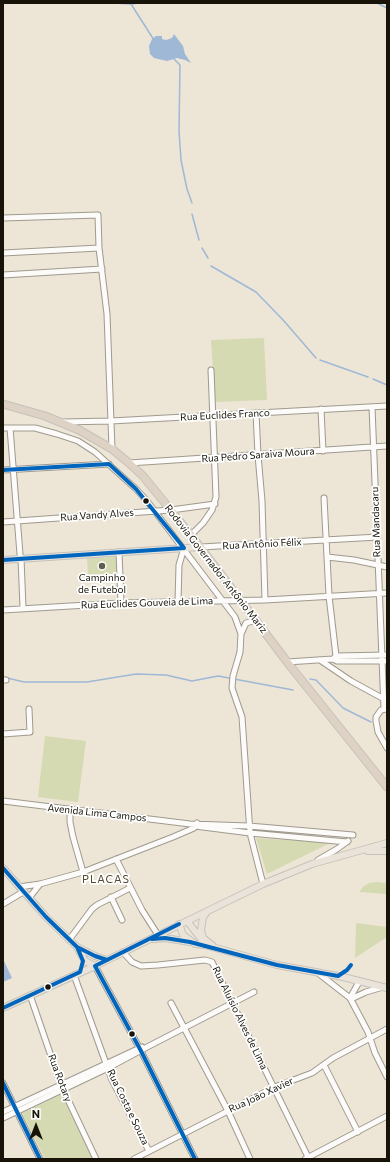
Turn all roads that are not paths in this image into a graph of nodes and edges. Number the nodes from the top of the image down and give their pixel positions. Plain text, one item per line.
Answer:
1 (3, 218) edge
2 (99, 248) junction
3 (3, 253) edge
4 (102, 269) junction
5 (3, 275) edge
6 (211, 370) dead end
7 (3, 404) edge
8 (387, 406) edge
9 (372, 407) junction
10 (321, 409) junction
11 (256, 413) junction
12 (214, 415) junction
13 (111, 421) junction
14 (62, 422) junction
15 (3, 428) edge
16 (10, 428) junction
17 (387, 446) edge
18 (374, 447) junction
19 (112, 449) junction
20 (323, 451) junction
21 (258, 455) junction
22 (215, 458) junction
23 (129, 462) junction
24 (109, 464) junction
25 (3, 470) edge
26 (13, 470) junction
27 (324, 498) dead end
28 (215, 504) junction
29 (171, 510) junction
30 (154, 512) junction
31 (17, 521) junction
32 (3, 522) edge
33 (192, 535) junction
34 (378, 537) junction
35 (327, 541) junction
36 (263, 544) junction
37 (201, 547) junction
38 (184, 548) junction
39 (119, 552) junction
40 (327, 557) junction
41 (21, 558) junction
42 (3, 560) edge
43 (378, 565) junction
44 (387, 567) edge
45 (379, 593) junction
46 (387, 593) edge
47 (329, 596) junction
48 (224, 600) junction
49 (241, 600) junction
50 (265, 600) junction
51 (178, 601) junction
52 (121, 603) junction
53 (23, 608) junction
54 (3, 610) edge
55 (256, 620) junction
56 (241, 634) junction
57 (334, 658) junction
58 (384, 658) edge
59 (320, 660) junction
60 (287, 662) junction
61 (384, 699) junction
62 (29, 709) dead end
63 (384, 709) edge
64 (3, 734) edge
65 (387, 748) edge
66 (387, 787) edge
67 (3, 801) edge
68 (70, 810) junction
69 (197, 825) junction
70 (249, 826) junction
71 (269, 828) junction
72 (302, 831) junction
73 (250, 833) junction
74 (269, 834) junction
75 (301, 838) junction
76 (347, 842) junction
77 (387, 843) edge
78 (357, 851) junction
79 (387, 851) edge
80 (116, 859) junction
81 (312, 864) junction
82 (3, 868) edge
83 (83, 872) junction
84 (40, 884) junction
85 (263, 884) junction
86 (130, 888) junction
87 (21, 889) junction
88 (111, 897) junction
89 (29, 898) junction
90 (3, 904) edge
91 (208, 910) junction
92 (122, 920) dead end
93 (187, 921) junction
94 (179, 924) junction
95 (158, 935) junction
96 (150, 939) junction
97 (69, 940) junction
98 (190, 942) junction
99 (205, 945) junction
100 (77, 947) junction
101 (215, 947) junction
102 (123, 952) junction
103 (93, 955) junction
104 (82, 957) junction
105 (107, 960) junction
106 (95, 966) junction
107 (318, 973) junction
108 (77, 974) junction
109 (359, 982) junction
110 (385, 988) edge
111 (254, 992) dead end
112 (30, 994) junction
113 (350, 998) junction
114 (171, 1003) dead end
115 (233, 1003) junction
116 (3, 1008) edge
117 (184, 1028) junction
118 (387, 1029) edge
119 (370, 1038) junction
120 (140, 1049) junction
121 (108, 1065) junction
122 (324, 1065) junction
123 (387, 1077) edge
124 (3, 1083) edge
125 (62, 1087) junction
126 (275, 1087) junction
127 (15, 1109) junction
128 (228, 1111) junction
129 (3, 1112) edge
130 (387, 1116) edge
131 (3, 1118) edge
132 (358, 1132) junction
133 (182, 1135) junction
134 (149, 1151) junction
135 (308, 1158) edge
136 (40, 1159) edge
137 (96, 1159) edge
138 (134, 1159) edge
139 (195, 1159) edge
140 (250, 1159) edge

1 - 2 street
2 - 3 street
2 - 4 street
4 - 5 street
4 - 13 street
6 - 12 street
7 - 14 highway, Rodovia Governador Antônio Mariz
8 - 9 street, Rua Euclides Franco
9 - 10 street, Rua Euclides Franco
9 - 18 street, Rua Mandacaru
10 - 11 street, Rua Euclides Franco
10 - 20 street
11 - 12 street, Rua Euclides Franco
11 - 21 street
12 - 13 street, Rua Euclides Franco
12 - 22 street
13 - 14 street, Rua Euclides Franco
13 - 19 street
14 - 19 highway, Rodovia Governador Antônio Mariz
15 - 16 street
16 - 24 street
16 - 26 street
17 - 18 street, Rua Pedro Saraiva Moura
18 - 20 street, Rua Pedro Saraiva Moura
18 - 34 street, Rua Mandacaru
19 - 23 highway, Rodovia Governador Antônio Mariz
20 - 21 street, Rua Pedro Saraiva Moura
21 - 22 street, Rua Pedro Saraiva Moura
21 - 36 street
22 - 23 street, Rua Pedro Saraiva Moura
22 - 28 street
23 - 29 highway, Rodovia Governador Antônio Mariz
24 - 26 street
24 - 30 street
25 - 26 street
26 - 31 street
27 - 35 street
28 - 29 street, Rua Vandy Alves
28 - 33 street
29 - 30 street, Rua Vandy Alves
29 - 33 highway, Rodovia Governador Antônio Mariz
30 - 31 street, Rua Vandy Alves
30 - 38 street
31 - 32 street, Rua Vandy Alves
31 - 41 street
33 - 37 highway, Rodovia Governador Antônio Mariz
34 - 35 street, Rua Antônio Félix
34 - 43 street, Rua Mandacaru
35 - 36 street, Rua Antônio Félix
35 - 40 street
36 - 37 street, Rua Antônio Félix
36 - 50 street
37 - 38 main road, Rua Antônio Félix
37 - 49 highway, Rodovia Governador Antônio Mariz
38 - 39 main road, Rua Antônio Félix
38 - 48 street
38 - 51 street
39 - 41 main road, Rua Antônio Félix
39 - 52 street
40 - 43 street
40 - 47 street
41 - 42 main road, Rua Antônio Félix
41 - 53 street
43 - 44 street
43 - 45 street, Rua Mandacaru
45 - 46 street, Rua Euclides Gouveia de Lima
45 - 47 street, Rua Euclides Gouveia de Lima
45 - 58 street, Rua Mandacaru
47 - 50 street, Rua Euclides Gouveia de Lima
47 - 57 street
48 - 49 street, Rua Euclides Gouveia de Lima
48 - 51 street, Rua Euclides Gouveia de Lima
48 - 56 street
49 - 50 street, Rua Euclides Gouveia de Lima
49 - 55 highway, Rodovia Governador Antônio Mariz
51 - 52 street, Rua Euclides Gouveia de Lima
52 - 53 street, Rua Euclides Gouveia de Lima
53 - 54 street, Rua Euclides Gouveia de Lima
55 - 56 street
55 - 60 highway, Rodovia Governador Antônio Mariz
56 - 70 street
57 - 58 street
57 - 59 street
58 - 61 street, Rua Mandacaru
59 - 60 street
59 - 61 street
60 - 66 highway, Rodovia Governador Antônio Mariz
61 - 63 street, Rua Mandacaru
62 - 64 street
63 - 65 street, Rua Mandacaru
67 - 68 street, Avenida Lima Campos
68 - 69 street, Avenida Lima Campos
68 - 83 street
69 - 70 street, Avenida Lima Campos
69 - 73 street, Avenida Lima Campos
69 - 80 street
70 - 71 street, Avenida Lima Campos
70 - 73 street
71 - 72 street, Avenida Lima Campos
71 - 74 street
72 - 75 street
72 - 76 street, Avenida Lima Campos
73 - 74 street, Avenida Lima Campos
73 - 85 street
74 - 75 street, Avenida Lima Campos
75 - 76 street, Avenida Lima Campos
76 - 81 street
77 - 78 main road
78 - 79 main road
78 - 81 main road
80 - 83 street
80 - 86 street
81 - 85 main road
82 - 87 main road
83 - 84 street
84 - 87 street
84 - 89 street
85 - 91 main road
86 - 88 street
86 - 95 street
87 - 89 main road
87 - 90 street
88 - 92 street
88 - 97 street
89 - 97 main road
91 - 93 main road
91 - 101 main road
93 - 94 main road
93 - 99 main road
94 - 95 main road
94 - 98 main road
95 - 96 main road
96 - 98 main road
96 - 102 main road
97 - 100 main road
98 - 99 main road
99 - 101 main road
100 - 103 main road
100 - 104 main road
101 - 107 main road
102 - 105 main road
102 - 115 street, Rua Aluísio Alves de Lima
103 - 105 main road
103 - 106 main road
104 - 106 main road
104 - 108 main road
105 - 106 main road
106 - 108 main road
106 - 120 street
107 - 109 main road
107 - 113 street
108 - 112 main road
108 - 121 street, Rua Costa e Souza
109 - 110 main road
109 - 113 street
110 - 113 street
111 - 115 street
112 - 116 main road
112 - 125 street, Rua Rotary
113 - 119 street
114 - 117 street
115 - 117 street
115 - 126 street, Rua Aluísio Alves de Lima
117 - 120 street
117 - 128 street
118 - 119 street, Rua João Xavier
119 - 122 street, Rua João Xavier
119 - 123 street
120 - 121 street
120 - 133 street
121 - 125 street
121 - 134 street, Rua Costa e Souza
122 - 126 street, Rua João Xavier
122 - 132 street
124 - 127 street
125 - 127 street
125 - 137 street, Rua Rotary
126 - 128 street, Rua João Xavier
126 - 135 street, Rua Aluísio Alves de Lima
127 - 129 street
127 - 131 street
127 - 136 street
128 - 133 street, Rua João Xavier
128 - 140 street
130 - 132 street
132 - 135 street
133 - 134 street, Rua João Xavier
133 - 139 street
134 - 138 street, Rua João Xavier

